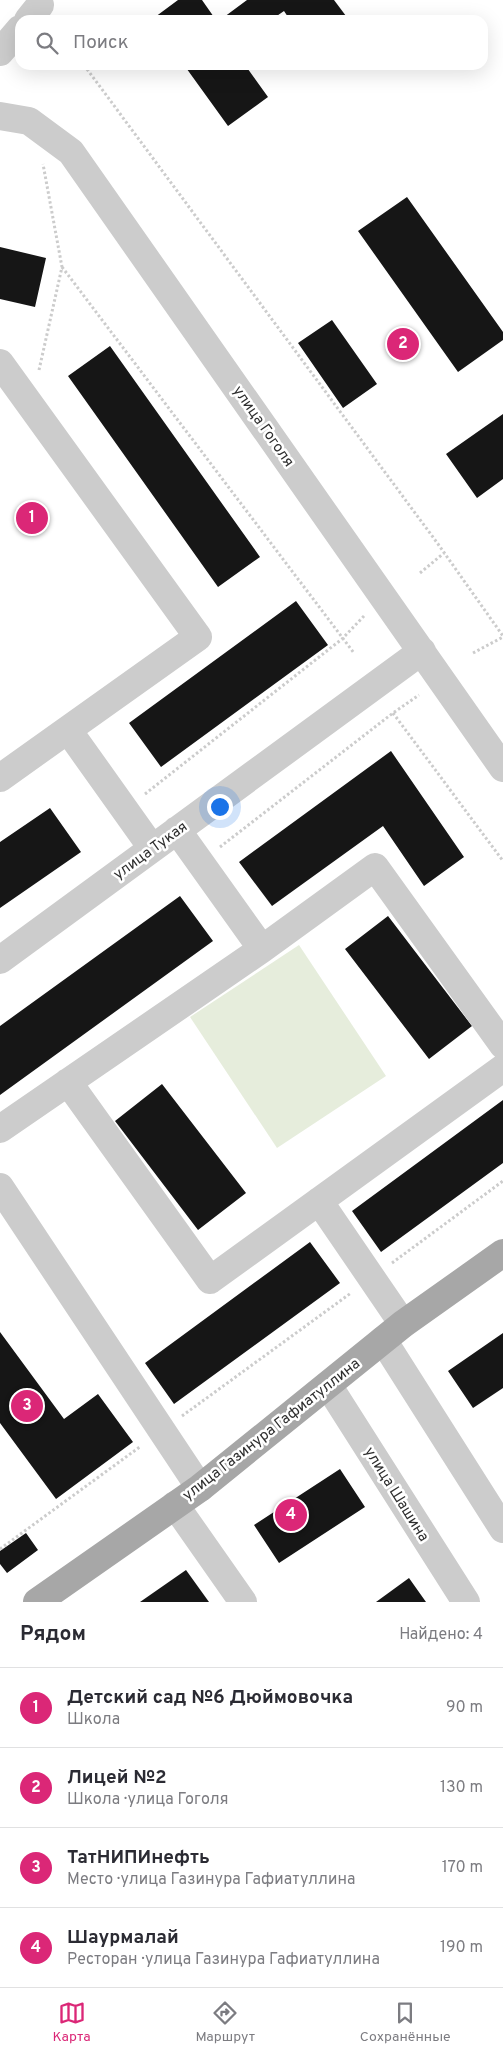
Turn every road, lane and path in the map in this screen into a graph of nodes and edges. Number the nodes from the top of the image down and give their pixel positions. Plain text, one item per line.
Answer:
1 (15, 35) edge
2 (0, 52) edge
3 (88, 70) edge
4 (0, 116) edge
5 (42, 158) dead end
6 (62, 267) junction
7 (0, 363) edge
8 (31, 405) junction
9 (444, 553) junction
10 (420, 573) dead end
11 (367, 613) dead end
12 (503, 636) edge
13 (342, 639) junction
14 (422, 651) junction
15 (354, 653) dead end
16 (472, 653) dead end
17 (419, 695) dead end
18 (393, 713) junction
19 (68, 730) junction
20 (503, 768) edge
21 (0, 778) edge
22 (125, 810) junction
23 (177, 830) junction
24 (152, 848) junction
25 (503, 861) edge
26 (200, 863) junction
27 (262, 949) junction
28 (0, 960) edge
29 (503, 1045) edge
30 (503, 1068) edge
31 (68, 1082) junction
32 (0, 1129) edge
33 (503, 1181) edge
34 (0, 1188) edge
35 (319, 1201) junction
36 (503, 1253) edge
37 (372, 1278) junction
38 (393, 1332) junction
39 (328, 1385) junction
40 (162, 1431) junction
41 (200, 1488) junction
42 (175, 1505) junction
43 (503, 1529) edge
44 (0, 1549) edge
45 (37, 1602) edge
46 (242, 1602) edge
47 (466, 1602) edge

1 - 2 street
3 - 9 path
4 - 14 street, улица Гоголя
5 - 6 path
6 - 8 path
6 - 13 path
7 - 8 street
8 - 19 street
9 - 10 path
9 - 12 path
11 - 13 path
12 - 16 path
13 - 15 path
13 - 22 path
14 - 20 street, улица Гоголя
14 - 23 street, улица Тукая
17 - 18 path
18 - 25 path
18 - 26 path
19 - 21 street
19 - 22 street
22 - 24 street
23 - 24 street, улица Тукая
23 - 26 street
24 - 28 street, улица Тукая
26 - 27 street
27 - 29 street
27 - 31 street
30 - 35 street
31 - 32 street
31 - 35 street
33 - 37 path
34 - 40 street
35 - 37 street
36 - 38 main road, улица Газинура Гафиатуллина
37 - 38 street
37 - 40 path
38 - 39 main road, улица Газинура Гафиатуллина
38 - 43 street
39 - 41 main road, улица Газинура Гафиатуллина
39 - 47 street, улица Шашина
40 - 41 street
40 - 44 path
41 - 42 main road, улица Газинура Гафиатуллина
42 - 45 main road, улица Газинура Гафиатуллина
42 - 46 street

